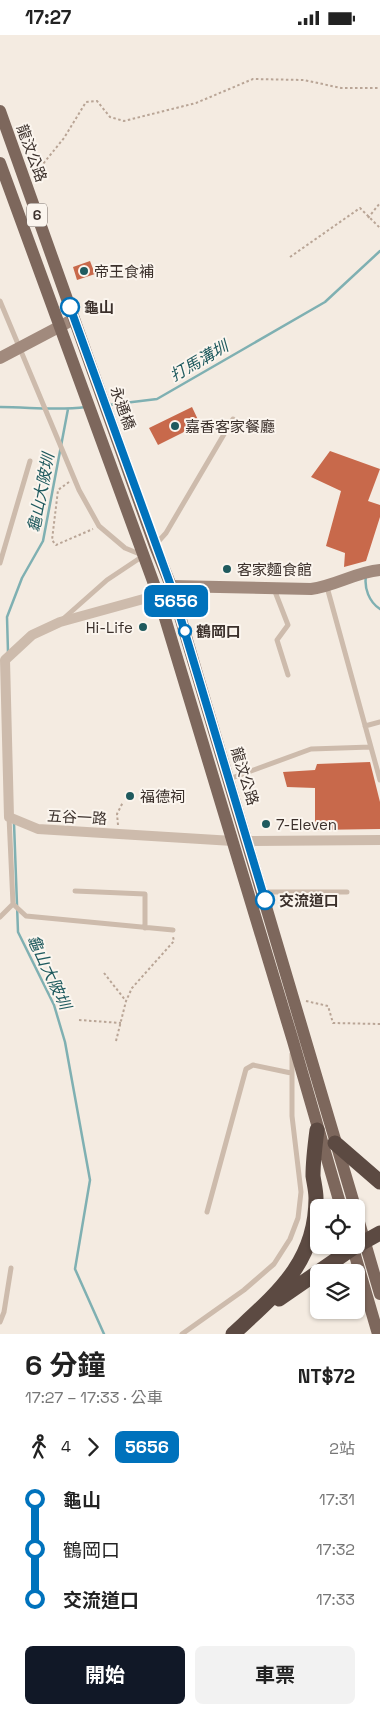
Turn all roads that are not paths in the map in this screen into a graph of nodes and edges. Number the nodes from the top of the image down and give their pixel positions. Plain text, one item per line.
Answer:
1 (0, 111) edge
2 (0, 163) edge
3 (0, 301) edge
4 (74, 319) junction
5 (59, 326) junction
6 (20, 347) junction
7 (0, 357) edge
8 (233, 419) dead end
9 (119, 443) joint
10 (30, 461) dead end
11 (155, 545) junction
12 (143, 555) junction
13 (0, 563) edge
14 (380, 570) edge
15 (171, 586) junction
16 (327, 587) junction
17 (274, 589) junction
18 (158, 595) junction
19 (60, 622) junction
20 (2, 658) edge
21 (288, 675) dead end
22 (380, 722) edge
23 (365, 726) junction
24 (371, 747) junction
25 (4, 766) edge
26 (229, 779) junction
27 (380, 780) edge
28 (8, 817) junction
29 (380, 840) edge
30 (233, 841) junction
31 (248, 841) junction
32 (75, 891) dead end
33 (263, 892) junction
34 (347, 892) dead end
35 (13, 904) junction
36 (0, 917) edge
37 (144, 928) junction
38 (173, 930) road end
39 (293, 1041) junction
40 (291, 1073) junction
41 (317, 1130) junction
42 (335, 1143) junction
43 (380, 1181) edge
44 (339, 1199) edge
45 (352, 1199) edge
46 (207, 1212) dead end
47 (380, 1233) edge
48 (365, 1241) edge
49 (344, 1254) edge
50 (359, 1254) edge
51 (361, 1254) edge
52 (11, 1268) dead end
53 (380, 1294) edge
54 (0, 1322) edge
55 (245, 1323) junction
56 (182, 1334) edge
57 (234, 1334) edge
58 (378, 1334) edge

1 - 4 main road, 龍汶公路 / 6
2 - 5 main road, 6
3 - 6 lane
4 - 5 street
4 - 9 main road, 永通橋 / 6
5 - 6 street
5 - 12 main road, 龍汶公路 / 6
6 - 7 street
6 - 12 lane
8 - 11 lane
9 - 11 main road, 龍汶公路 / 6
10 - 13 lane
11 - 12 lane
11 - 15 main road, 龍汶公路 / 6
12 - 18 main road, 龍汶公路 / 6
12 - 19 lane
14 - 16 street
15 - 17 street
15 - 18 main road
15 - 26 main road, 龍汶公路 / 6
16 - 17 street
16 - 23 lane
17 - 21 lane
18 - 19 street
18 - 30 main road, 龍汶公路 / 6
19 - 20 street
20 - 25 street
22 - 23 lane
23 - 24 lane
24 - 26 lane
24 - 27 lane
25 - 28 street
26 - 31 main road, 龍汶公路 / 6
28 - 30 street, 五谷一路
28 - 35 lane
29 - 31 street
30 - 39 main road, 龍汶公路 / 6
31 - 33 main road, 龍汶公路 / 6
32 - 37 lane
33 - 34 lane
33 - 42 main road, 龍汶公路 / 6
35 - 36 lane
35 - 37 lane
37 - 38 lane
39 - 40 lane
39 - 41 main road, 龍汶公路 / 6
40 - 46 lane
40 - 56 lane
41 - 44 main road, 龍汶公路 / 6
41 - 55 highway
42 - 43 highway
42 - 45 main road, 龍汶公路 / 6
47 - 48 highway
49 - 55 highway
50 - 58 main road
51 - 53 main road
52 - 54 lane
55 - 57 highway

